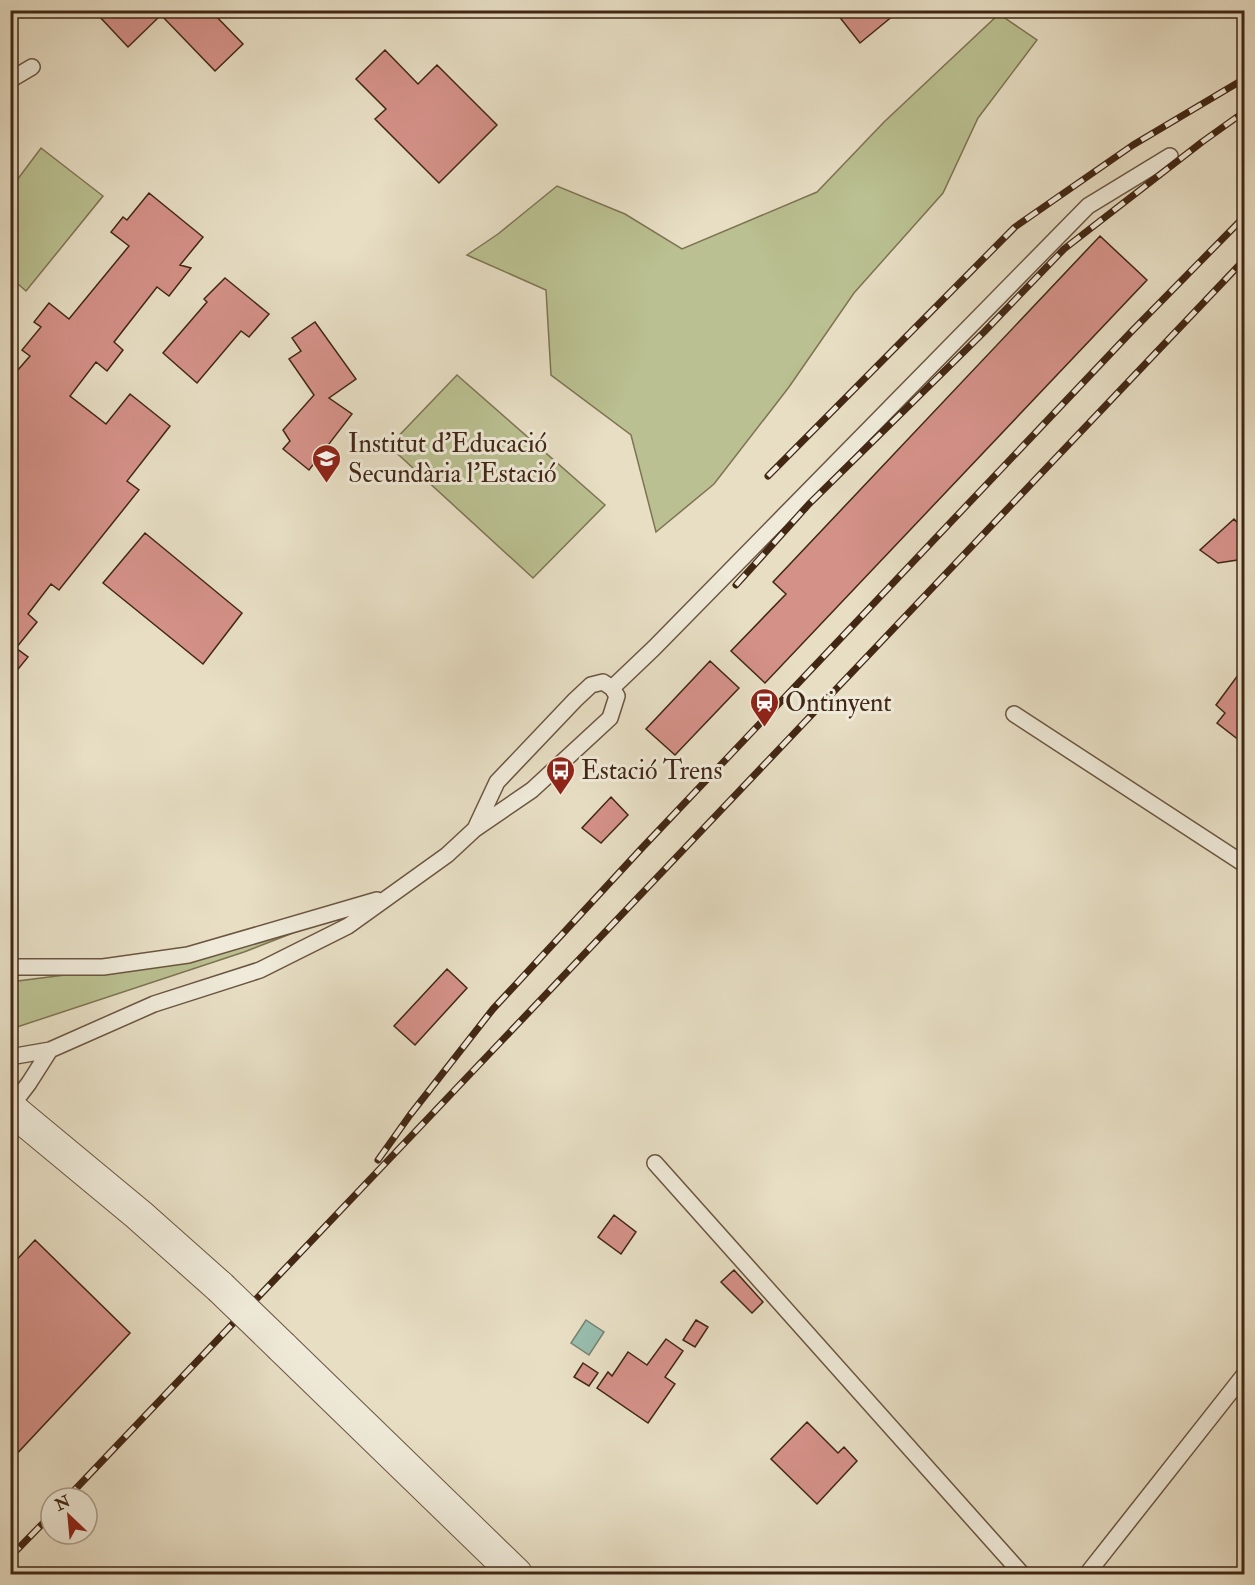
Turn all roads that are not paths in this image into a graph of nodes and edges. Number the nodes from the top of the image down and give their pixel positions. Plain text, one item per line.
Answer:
1 (32, 67) dead end
2 (10, 80) edge
3 (1170, 156) dead end
4 (612, 688) junction
5 (1014, 714) dead end
6 (475, 829) junction
7 (1245, 864) edge
8 (390, 897) junction
9 (10, 967) edge
10 (10, 1047) edge
11 (50, 1050) junction
12 (10, 1057) edge
13 (10, 1108) edge
14 (655, 1163) dead end
15 (1245, 1375) edge
16 (516, 1575) edge
17 (1022, 1575) edge
18 (1087, 1575) edge

1 - 2 lane
3 - 4 lane
4 - 6 lane
4 - 6 lane
5 - 7 lane
6 - 8 lane
8 - 9 lane
8 - 11 lane
10 - 11 lane
11 - 12 lane
11 - 13 lane
13 - 16 street, bridge
14 - 17 lane
15 - 18 lane

